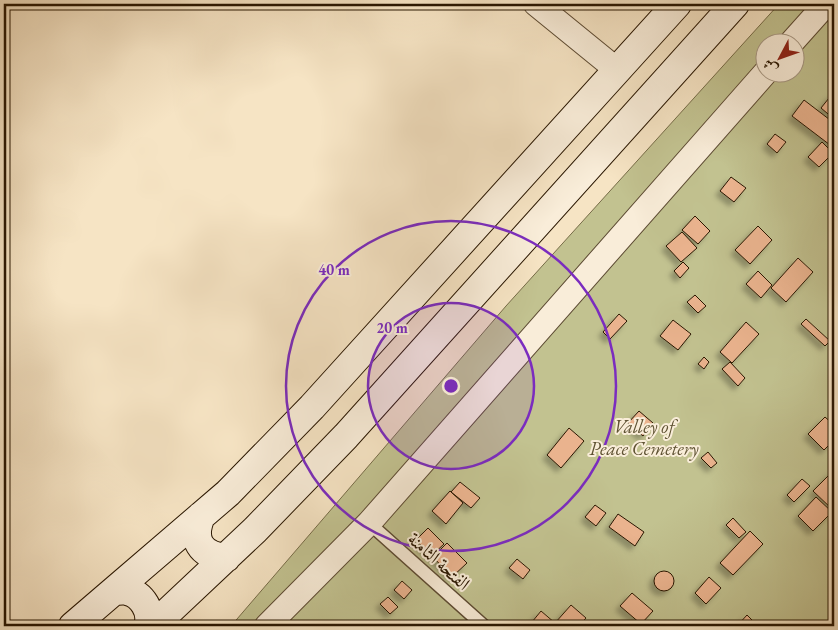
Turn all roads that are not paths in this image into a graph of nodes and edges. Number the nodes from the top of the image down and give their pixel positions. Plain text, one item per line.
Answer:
1 (536, 4) edge
2 (677, 4) edge
3 (735, 4) edge
4 (826, 4) edge
5 (801, 32) edge
6 (617, 70) junction
7 (757, 82) edge
8 (201, 516) junction
9 (369, 523) junction
10 (226, 558) junction
11 (114, 591) junction
12 (73, 626) edge
13 (148, 626) edge
14 (153, 626) edge
15 (267, 626) edge
16 (482, 626) edge

1 - 6 street
2 - 6 main road
3 - 10 main road
4 - 5 street
6 - 8 main road
7 - 9 street
8 - 10 main road
8 - 11 main road
9 - 15 street
9 - 16 lane, الفتحة الثامنة
10 - 14 main road
11 - 12 main road
11 - 13 main road

